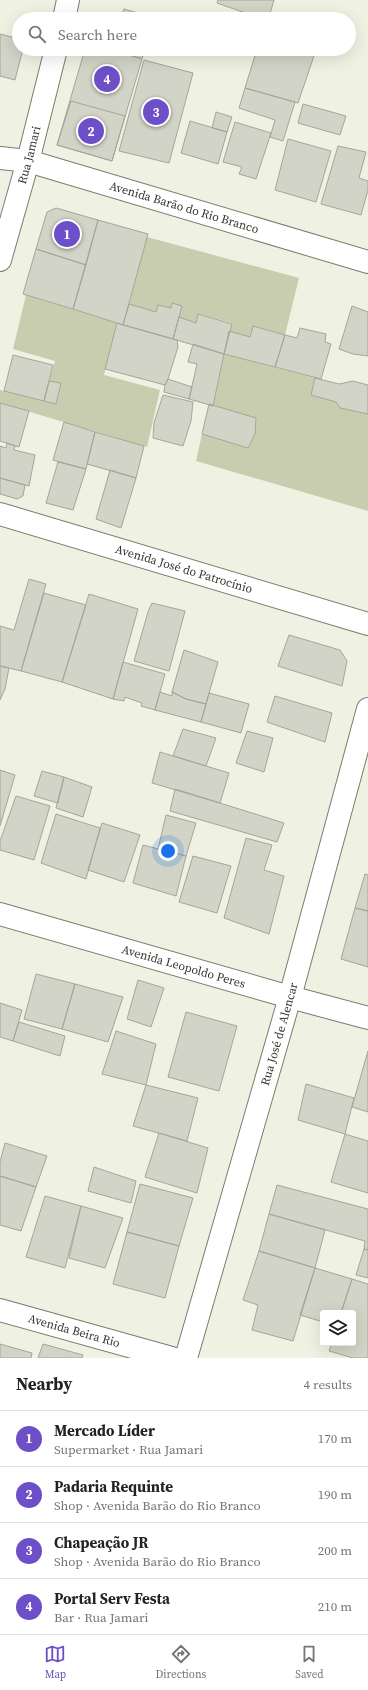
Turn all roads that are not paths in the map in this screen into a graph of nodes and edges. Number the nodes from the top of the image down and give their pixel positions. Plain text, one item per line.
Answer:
1 (68, 0) edge
2 (65, 12) edge
3 (54, 56) edge
4 (0, 158) edge
5 (28, 161) junction
6 (0, 260) edge
7 (368, 262) edge
8 (0, 514) edge
9 (368, 624) edge
10 (368, 709) edge
11 (0, 914) edge
12 (290, 997) junction
13 (368, 1018) edge
14 (0, 1310) edge
15 (172, 1358) edge
16 (186, 1358) edge

1 - 2 street
3 - 5 street, Rua Jamari
4 - 5 street, Avenida Barão do Rio Branco
5 - 6 street, Rua Jamari
5 - 7 street, Avenida Barão do Rio Branco
8 - 9 street, Avenida José do Patrocínio
10 - 12 street, Rua José de Alencar
11 - 12 street, Avenida Leopoldo Peres
12 - 13 street, Avenida Leopoldo Peres
12 - 16 street, Rua José de Alencar
14 - 15 street, Avenida Beira Rio

